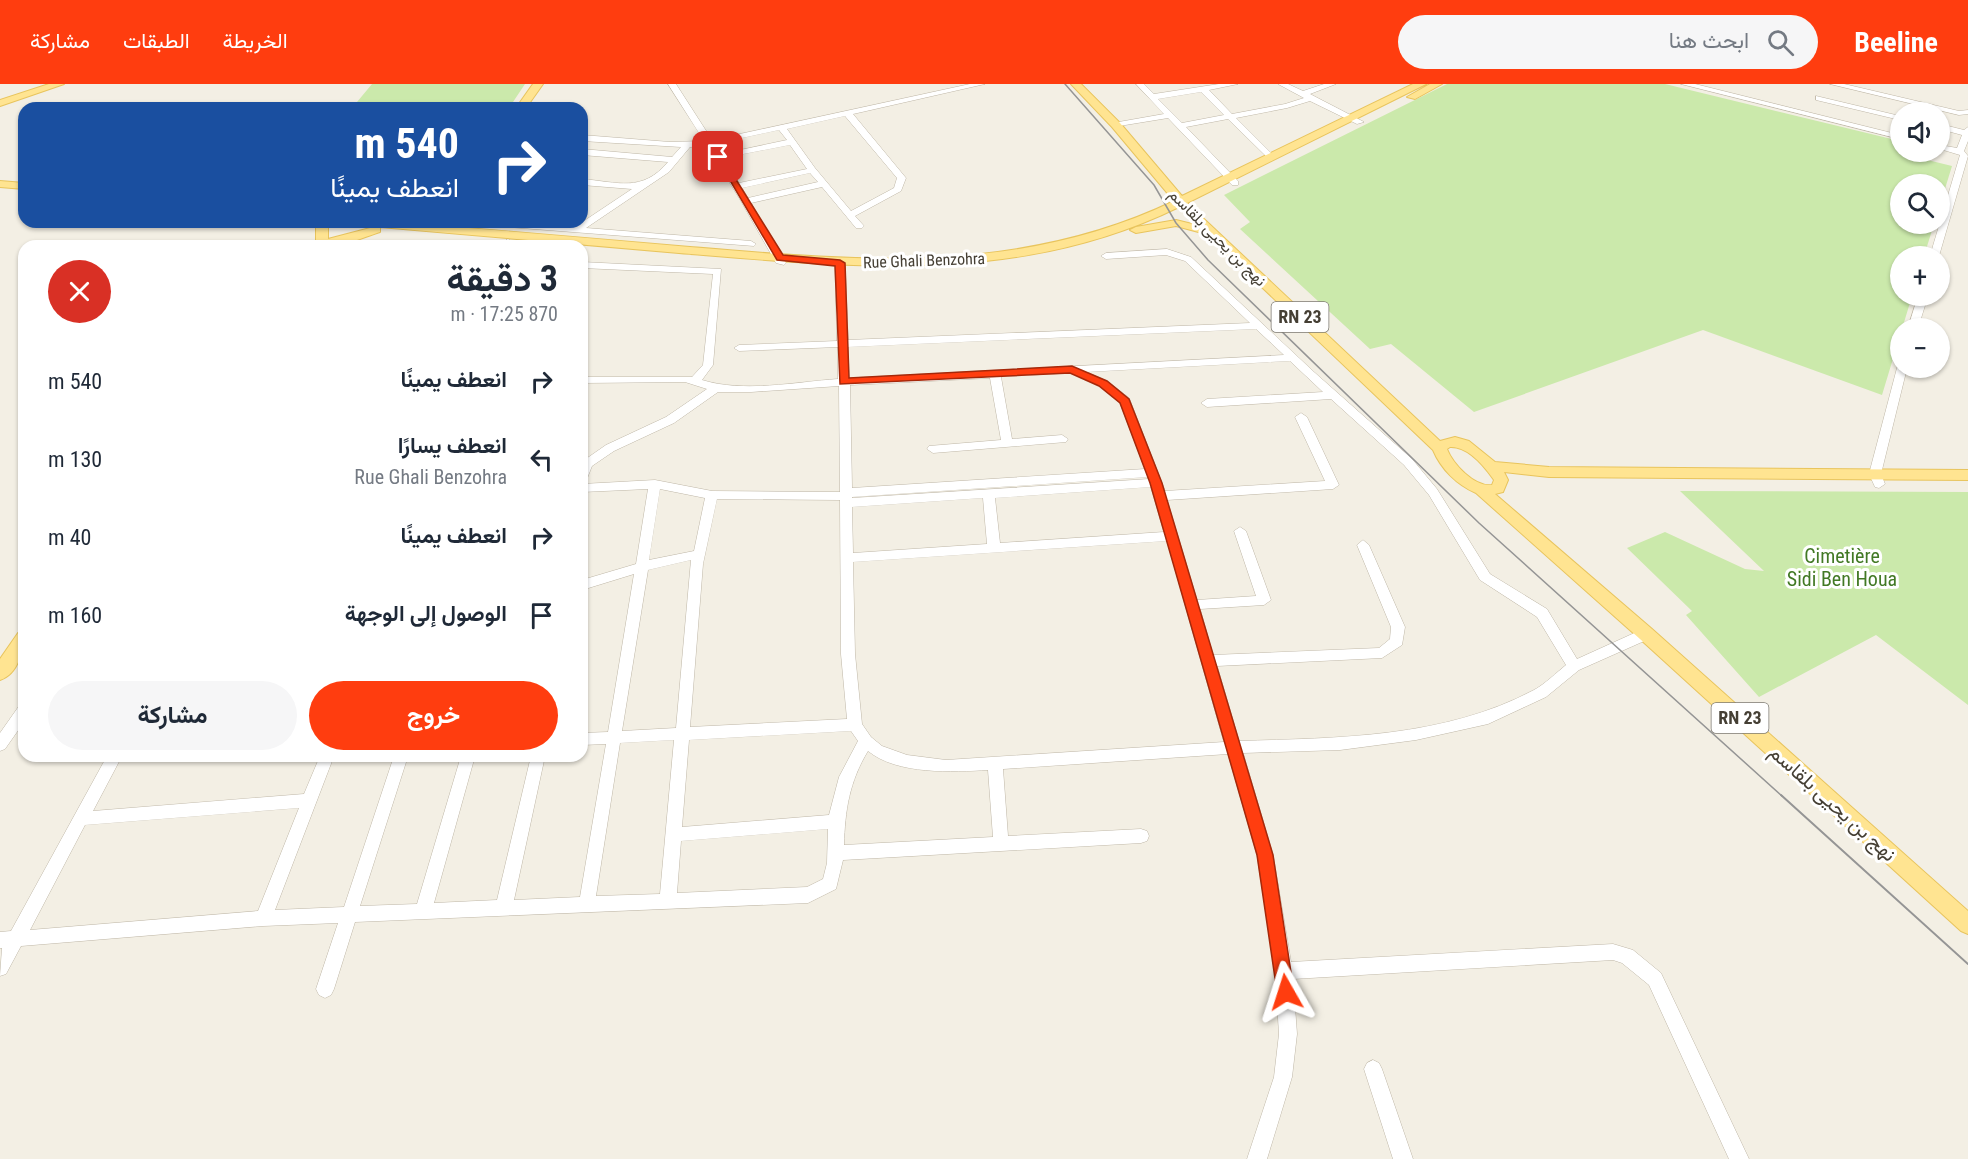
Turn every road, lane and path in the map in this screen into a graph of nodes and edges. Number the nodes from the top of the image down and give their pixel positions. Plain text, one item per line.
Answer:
1 (59, 84) edge
2 (538, 84) edge
3 (672, 84) edge
4 (981, 84) edge
5 (1079, 84) edge
6 (1140, 84) edge
7 (1233, 84) edge
8 (1282, 84) edge
9 (1332, 84) edge
10 (1437, 84) edge
11 (1685, 84) edge
12 (1834, 84) edge
13 (1417, 85) edge
14 (1203, 89) junction
15 (1307, 96) junction
16 (1153, 98) junction
17 (525, 102) edge
18 (0, 103) edge
19 (1968, 112) edge
20 (849, 114) junction
21 (1170, 115) junction
22 (1890, 115) edge
23 (1230, 116) junction
24 (1812, 116) junction
25 (1357, 121) junction
26 (1116, 125) junction
27 (1180, 126) junction
28 (782, 128) junction
29 (1950, 129) edge
30 (1966, 131) edge
31 (1890, 135) edge
32 (588, 138) edge
33 (791, 142) junction
34 (708, 143) junction
35 (687, 145) junction
36 (1950, 150) edge
37 (1960, 152) junction
38 (588, 153) edge
39 (718, 157) junction
40 (1270, 158) junction
41 (675, 160) junction
42 (812, 170) junction
43 (1233, 181) junction
44 (588, 183) edge
45 (0, 184) edge
46 (824, 184) junction
47 (18, 186) edge
48 (737, 186) junction
49 (1168, 186) junction
50 (639, 187) junction
51 (1207, 190) junction
52 (746, 201) junction
53 (1183, 204) junction
54 (850, 215) junction
55 (588, 222) edge
56 (859, 226) dead end
57 (344, 228) edge
58 (375, 228) edge
59 (405, 228) edge
60 (420, 228) edge
61 (551, 228) edge
62 (580, 228) edge
63 (577, 230) junction
64 (1210, 232) junction
65 (1123, 233) junction
66 (329, 240) edge
67 (336, 240) edge
68 (481, 240) edge
69 (555, 240) edge
70 (588, 243) edge
71 (752, 244) dead end
72 (1937, 246) edge
73 (588, 248) edge
74 (1106, 256) dead end
75 (781, 260) junction
76 (588, 265) edge
77 (841, 265) junction
78 (1258, 326) junction
79 (842, 343) junction
80 (739, 348) dead end
81 (1293, 358) junction
82 (1072, 369) junction
83 (995, 374) junction
84 (1900, 378) edge
85 (588, 380) edge
86 (695, 381) junction
87 (844, 382) junction
88 (716, 388) junction
89 (1333, 395) junction
90 (1207, 403) dead end
91 (1301, 417) dead end
92 (1421, 431) junction
93 (1062, 439) dead end
94 (1453, 441) junction
95 (1006, 443) junction
96 (1439, 448) junction
97 (933, 449) dead end
98 (588, 461) edge
99 (1490, 466) junction
100 (1968, 476) edge
101 (1877, 479) junction
102 (655, 484) junction
103 (1156, 484) junction
104 (1499, 484) junction
105 (1968, 485) edge
106 (588, 488) edge
107 (1481, 490) junction
108 (989, 494) junction
109 (712, 495) junction
110 (845, 497) junction
111 (1510, 514) junction
112 (1240, 531) dead end
113 (1172, 536) junction
114 (1363, 545) dead end
115 (994, 548) junction
116 (699, 554) junction
117 (846, 558) junction
118 (640, 567) junction
119 (588, 583) edge
120 (1192, 605) junction
121 (1646, 634) junction
122 (18, 654) edge
123 (1208, 661) junction
124 (1574, 666) junction
125 (0, 673) edge
126 (18, 719) edge
127 (855, 725) junction
128 (684, 733) junction
129 (614, 738) junction
130 (588, 740) edge
131 (866, 741) junction
132 (0, 745) edge
133 (1233, 747) junction
134 (112, 762) edge
135 (328, 762) edge
136 (399, 762) edge
137 (466, 762) edge
138 (537, 762) edge
139 (995, 763) junction
140 (309, 800) junction
141 (81, 819) junction
142 (838, 821) junction
143 (674, 835) junction
144 (1141, 836) dead end
145 (1001, 844) junction
146 (837, 853) junction
147 (668, 901) junction
148 (587, 904) junction
149 (504, 908) junction
150 (423, 911) junction
151 (350, 914) junction
152 (263, 918) junction
153 (1968, 924) edge
154 (8, 940) edge
155 (0, 968) edge
156 (1284, 971) junction
157 (325, 989) dead end
158 (1373, 1069) dead end
159 (1257, 1159) edge
160 (1402, 1159) edge
161 (1739, 1159) edge

1 - 18 main road
2 - 17 main road
3 - 34 street
4 - 20 street
5 - 26 main road, نهج بن يحيى بلقاسم / RN 23
6 - 16 street
7 - 14 street
8 - 15 street
9 - 15 street
10 - 25 main road, Rue Ghali Benzohra
11 - 24 street
12 - 19 street
13 - 25 main road, Rue Ghali Benzohra
14 - 16 street
14 - 23 street
15 - 23 street
15 - 25 street
16 - 21 street
20 - 28 street
20 - 54 street
21 - 26 street
21 - 27 street
22 - 24 street
23 - 27 street
23 - 40 street
24 - 31 street
25 - 40 main road, Rue Ghali Benzohra
25 - 43 main road, Rue Ghali Benzohra
26 - 49 main road, نهج بن يحيى بلقاسم / RN 23
27 - 43 street
28 - 33 street
28 - 34 street
29 - 30 street
30 - 37 street
32 - 35 street
33 - 39 street
33 - 42 street
34 - 35 street
34 - 39 street
35 - 41 street
36 - 37 street
37 - 72 street
38 - 41 street
39 - 48 street
40 - 43 main road, Rue Ghali Benzohra
41 - 50 street
42 - 46 street
42 - 48 street
43 - 51 main road, Rue Ghali Benzohra
43 - 53 main road, Rue Ghali Benzohra
44 - 50 street
45 - 47 main road
46 - 52 street
46 - 54 street
48 - 52 street
49 - 51 main road
49 - 53 main road, نهج بن يحيى بلقاسم / RN 23
50 - 55 street
51 - 53 main road, Rue Ghali Benzohra
52 - 75 street
53 - 64 main road, نهج بن يحيى بلقاسم / RN 23
53 - 65 main road, Rue Ghali Benzohra
53 - 77 main road, Rue Ghali Benzohra
54 - 56 street
57 - 66 main road
58 - 67 main road
59 - 68 main road, Rue Ghali Benzohra
60 - 69 main road, Rue Ghali Benzohra
61 - 63 street
62 - 63 street
63 - 71 street
64 - 65 main road
64 - 92 main road, نهج بن يحيى بلقاسم / RN 23
65 - 77 main road, Rue Ghali Benzohra
70 - 75 main road, Rue Ghali Benzohra
73 - 75 main road, Rue Ghali Benzohra
74 - 78 street
75 - 77 main road, Rue Ghali Benzohra
76 - 86 street
77 - 79 street
78 - 79 street
78 - 81 street
79 - 80 street
79 - 87 street
81 - 82 street
81 - 89 street
82 - 83 street
82 - 103 street
83 - 87 street
83 - 95 street
84 - 101 street
85 - 86 street
86 - 88 street
87 - 88 street
87 - 110 street
88 - 98 street
89 - 90 street
89 - 124 street
91 - 103 street
92 - 94 main road, نهج بن يحيى بلقاسم / RN 23
92 - 96 main road, نهج بن يحيى بلقاسم / RN 23
93 - 95 street
94 - 96 main road
94 - 99 main road, نهج بن يحيى بلقاسم
95 - 97 street
96 - 107 main road, نهج بن يحيى بلقاسم
99 - 101 main road
99 - 104 main road, نهج بن يحيى بلقاسم
100 - 101 main road
101 - 104 main road
101 - 105 main road
102 - 106 street
102 - 109 street
102 - 118 street
103 - 108 street
103 - 110 street
103 - 113 street
104 - 107 main road
104 - 111 main road, نهج بن يحيى بلقاسم / RN 23
107 - 111 main road, نهج بن يحيى بلقاسم / RN 23
108 - 110 street
108 - 115 street
109 - 110 street
109 - 116 street
110 - 117 street
111 - 121 main road, نهج بن يحيى بلقاسم / RN 23
112 - 120 street
113 - 115 street
113 - 120 street
114 - 123 street
115 - 117 street
116 - 118 street
116 - 128 street
117 - 127 street
118 - 119 street
118 - 129 street
120 - 123 street
121 - 124 street
121 - 153 main road, نهج بن يحيى بلقاسم / RN 23
122 - 125 main road
123 - 133 street
124 - 133 street
126 - 132 street
127 - 128 street
127 - 131 street
128 - 129 street
128 - 143 street
129 - 130 street
129 - 148 street
131 - 139 street
131 - 142 street
133 - 139 street
133 - 156 street
134 - 141 street
135 - 140 street
136 - 151 street
137 - 150 street
138 - 149 street
139 - 145 street
140 - 141 street
140 - 152 street
141 - 154 street
142 - 143 street
142 - 146 street
143 - 147 street
144 - 145 street
145 - 146 street
146 - 147 street
147 - 148 street
148 - 149 street
149 - 150 street
150 - 151 street
151 - 152 street
151 - 157 street
152 - 154 street
154 - 155 street
156 - 159 street
156 - 161 street
158 - 160 street

